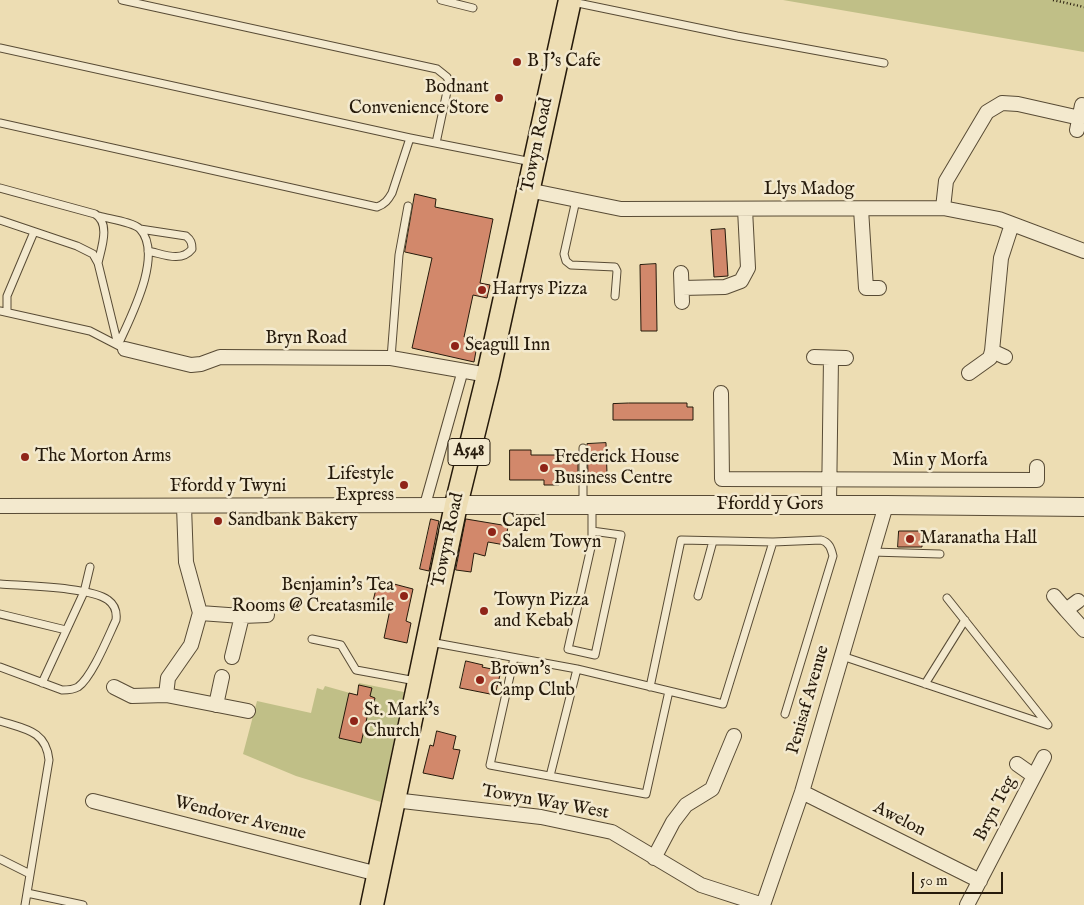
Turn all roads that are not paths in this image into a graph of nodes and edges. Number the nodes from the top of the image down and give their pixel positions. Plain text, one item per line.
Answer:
1 (122, 0) edge
2 (441, 0) edge
3 (570, 0) edge
4 (473, 8) dead end
5 (0, 48) edge
6 (884, 63) dead end
7 (1080, 118) dead end
8 (0, 123) edge
9 (410, 138) junction
10 (436, 143) junction
11 (534, 163) junction
12 (0, 188) edge
13 (528, 190) junction
14 (576, 200) junction
15 (408, 206) dead end
16 (943, 208) junction
17 (745, 209) junction
18 (861, 209) junction
19 (100, 216) junction
20 (0, 220) edge
21 (1012, 224) junction
22 (140, 229) junction
23 (34, 232) junction
24 (148, 252) junction
25 (1084, 252) edge
26 (98, 264) junction
27 (681, 272) dead end
28 (682, 288) junction
29 (879, 288) dead end
30 (615, 296) dead end
31 (682, 302) dead end
32 (3, 312) edge
33 (122, 347) junction
34 (992, 351) junction
35 (814, 357) dead end
36 (1005, 357) dead end
37 (391, 358) junction
38 (831, 358) junction
39 (846, 358) dead end
40 (463, 370) junction
41 (969, 373) dead end
42 (488, 375) junction
43 (721, 393) dead end
44 (583, 448) dead end
45 (1037, 467) dead end
46 (830, 479) junction
47 (425, 505) junction
48 (456, 505) junction
49 (588, 505) junction
50 (829, 505) junction
51 (886, 505) junction
52 (0, 506) edge
53 (184, 506) junction
54 (1084, 507) edge
55 (592, 531) junction
56 (713, 541) junction
57 (773, 542) junction
58 (872, 552) junction
59 (940, 554) dead end
60 (90, 567) dead end
61 (0, 584) edge
62 (84, 592) junction
63 (698, 596) dead end
64 (1054, 596) dead end
65 (947, 598) dead end
66 (1078, 601) dead end
67 (1066, 610) junction
68 (200, 613) junction
69 (0, 614) edge
70 (267, 615) dead end
71 (242, 616) junction
72 (965, 620) junction
73 (66, 630) junction
74 (1084, 630) edge
75 (312, 639) dead end
76 (427, 642) junction
77 (842, 656) junction
78 (232, 657) dead end
79 (514, 658) junction
80 (0, 667) edge
81 (577, 669) junction
82 (222, 677) dead end
83 (419, 682) junction
84 (42, 683) junction
85 (925, 684) junction
86 (650, 687) junction
87 (669, 691) junction
88 (119, 694) dead end
89 (166, 696) junction
90 (216, 705) junction
91 (248, 711) dead end
92 (785, 714) dead end
93 (0, 720) edge
94 (734, 736) dead end
95 (1044, 757) dead end
96 (1017, 764) dead end
97 (550, 776) junction
98 (1034, 776) junction
99 (802, 792) junction
100 (394, 800) junction
101 (93, 801) dead end
102 (654, 858) junction
103 (0, 859) edge
104 (30, 874) junction
105 (378, 874) junction
106 (980, 881) junction
107 (27, 893) junction
108 (25, 905) edge
109 (83, 905) edge
110 (372, 905) edge
111 (763, 905) edge
112 (967, 905) edge

1 - 10 lane
2 - 4 lane
3 - 6 lane
3 - 11 main road, Towyn Road / A548
5 - 9 lane
7 - 16 street
8 - 9 lane
9 - 10 lane
10 - 11 lane
11 - 13 main road, Towyn Road / A548
12 - 19 lane
13 - 14 street, Llys Madog
13 - 42 main road, Towyn Road / A548
14 - 17 street, Llys Madog
14 - 30 lane
15 - 37 lane
16 - 18 street, Llys Madog
16 - 21 street, Llys Madog
17 - 18 street, Llys Madog
17 - 28 street
18 - 29 street
19 - 22 lane
19 - 26 lane
20 - 23 lane
21 - 25 street, Llys Madog
21 - 34 street
22 - 24 lane
22 - 24 lane
23 - 26 lane
23 - 32 lane
24 - 33 lane
26 - 33 lane
27 - 28 street
28 - 31 street
32 - 33 lane
33 - 37 street, Bryn Road
34 - 36 street
34 - 41 street
35 - 38 street
37 - 40 street, Bryn Road
38 - 39 street
38 - 46 street
40 - 42 street, Bryn Road
40 - 47 street
42 - 48 main road, Towyn Road / A548
43 - 46 street, Min y Morfa
44 - 49 lane
45 - 46 street, Min y Morfa
46 - 50 street
47 - 48 street, Ffordd y Twyni
47 - 53 street, Ffordd y Twyni
48 - 49 street, Ffordd y Gors
48 - 76 main road, Towyn Road / A548
49 - 50 street, Ffordd y Gors
49 - 55 lane
50 - 51 street, Ffordd y Gors
51 - 54 street, Ffordd y Gors
51 - 58 street, Penisaf Avenue
52 - 53 street, Ffordd y Twyni
53 - 68 street
55 - 55 lane
56 - 57 lane
56 - 63 lane
56 - 86 lane
57 - 87 lane
57 - 92 lane
58 - 59 lane
58 - 77 street, Penisaf Avenue
60 - 62 lane
61 - 62 lane
62 - 73 lane
62 - 84 lane
64 - 67 street
65 - 72 lane
66 - 67 street
67 - 74 street
68 - 71 street
68 - 89 street
69 - 73 lane
70 - 71 street
71 - 78 street
72 - 85 lane
72 - 85 lane
73 - 84 lane
75 - 83 lane
76 - 79 lane
76 - 83 main road, Towyn Road / A548
77 - 85 lane
77 - 99 street, Penisaf Avenue
79 - 81 lane
79 - 97 lane
80 - 84 lane
81 - 86 lane
81 - 97 lane
82 - 90 street
83 - 100 main road, Towyn Road / A548
86 - 87 lane
87 - 97 lane
88 - 89 street
89 - 90 street
90 - 91 street
93 - 104 lane
94 - 102 street
95 - 98 street, Bryn Teg
96 - 98 street
98 - 106 street, Bryn Teg
99 - 106 street, Awelon
99 - 111 street, Penisaf Avenue
100 - 102 street, Towyn Way West
100 - 105 main road, Towyn Road / A548
101 - 105 street, Wendover Avenue
102 - 111 street, Towyn Way West
103 - 104 lane
104 - 107 lane
105 - 110 main road, Towyn Road / A548
106 - 112 street, Bryn Teg
107 - 108 lane
107 - 109 lane

